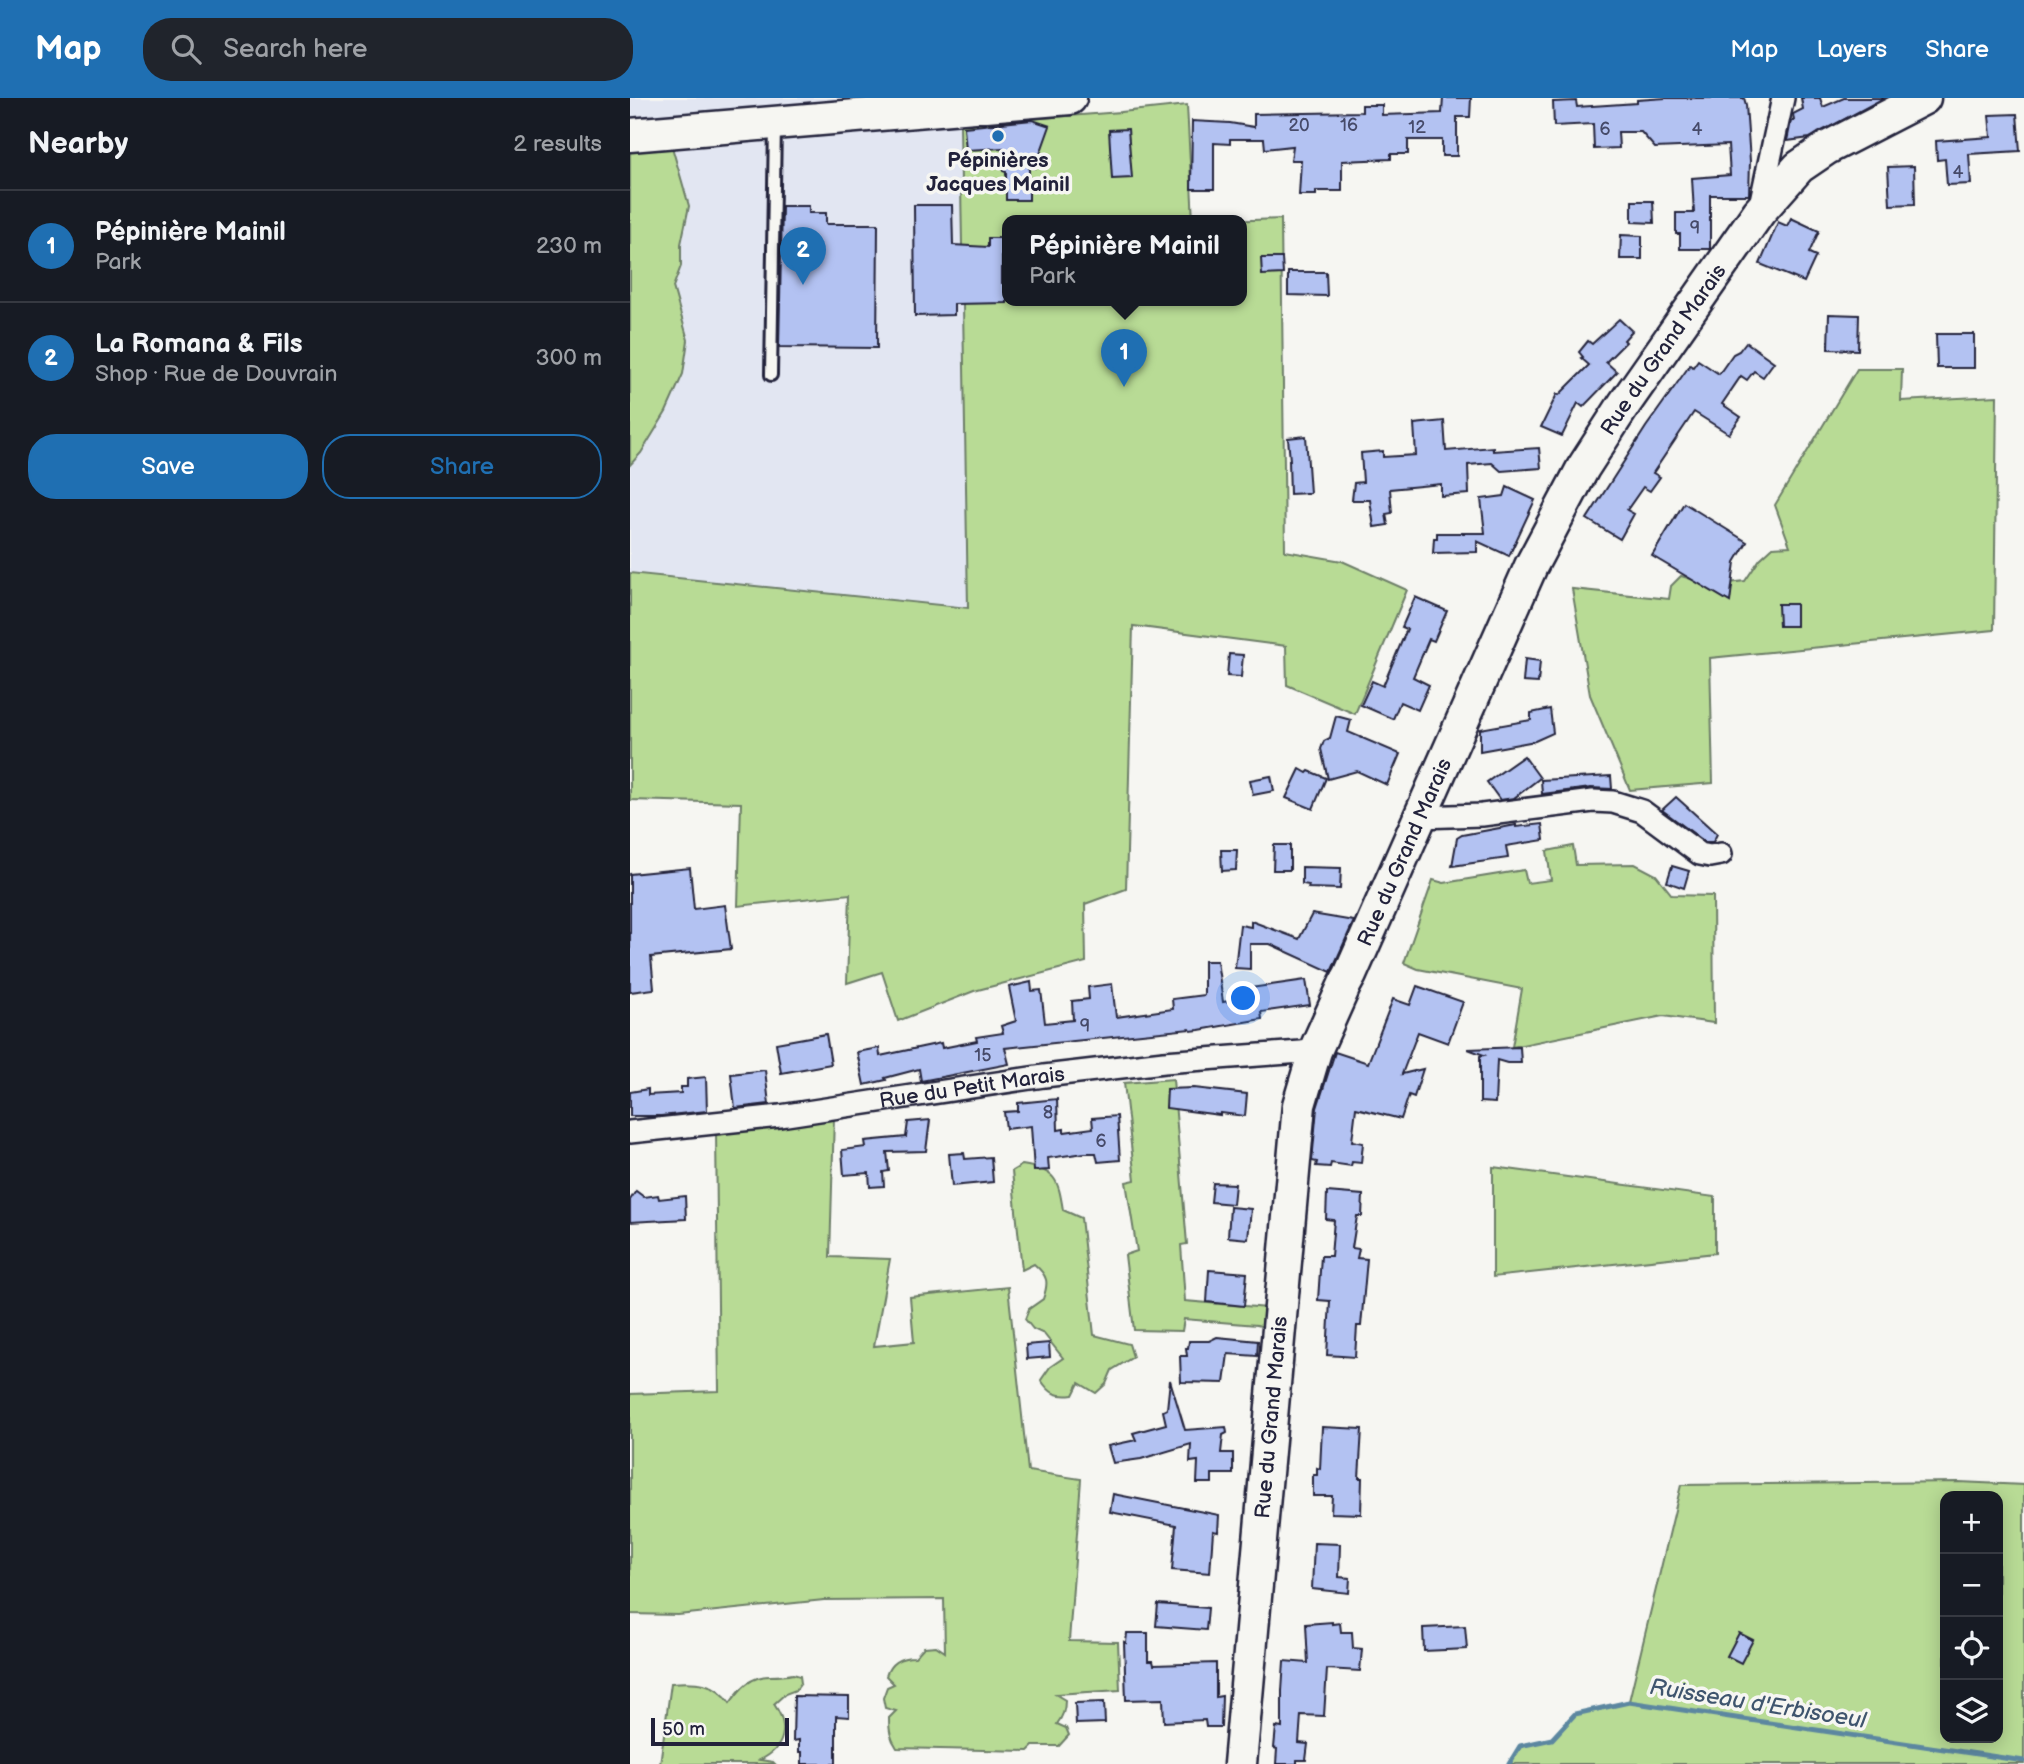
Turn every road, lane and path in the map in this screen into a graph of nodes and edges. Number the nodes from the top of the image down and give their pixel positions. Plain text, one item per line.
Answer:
1 (1070, 98) edge
2 (1783, 98) edge
3 (1924, 98) edge
4 (775, 123) junction
5 (630, 135) edge
6 (1759, 212) junction
7 (771, 375) dead end
8 (1419, 817) junction
9 (1721, 854) dead end
10 (1315, 1051) junction
11 (630, 1132) edge
12 (1240, 1764) edge

1 - 4 street
2 - 6 street
3 - 6 street, Rue du Grand Marais
4 - 5 street
4 - 7 lane
6 - 8 street, Rue du Grand Marais
8 - 9 street
8 - 10 street, Rue du Grand Marais
10 - 11 street, Rue du Petit Marais
10 - 12 street, Rue du Grand Marais

